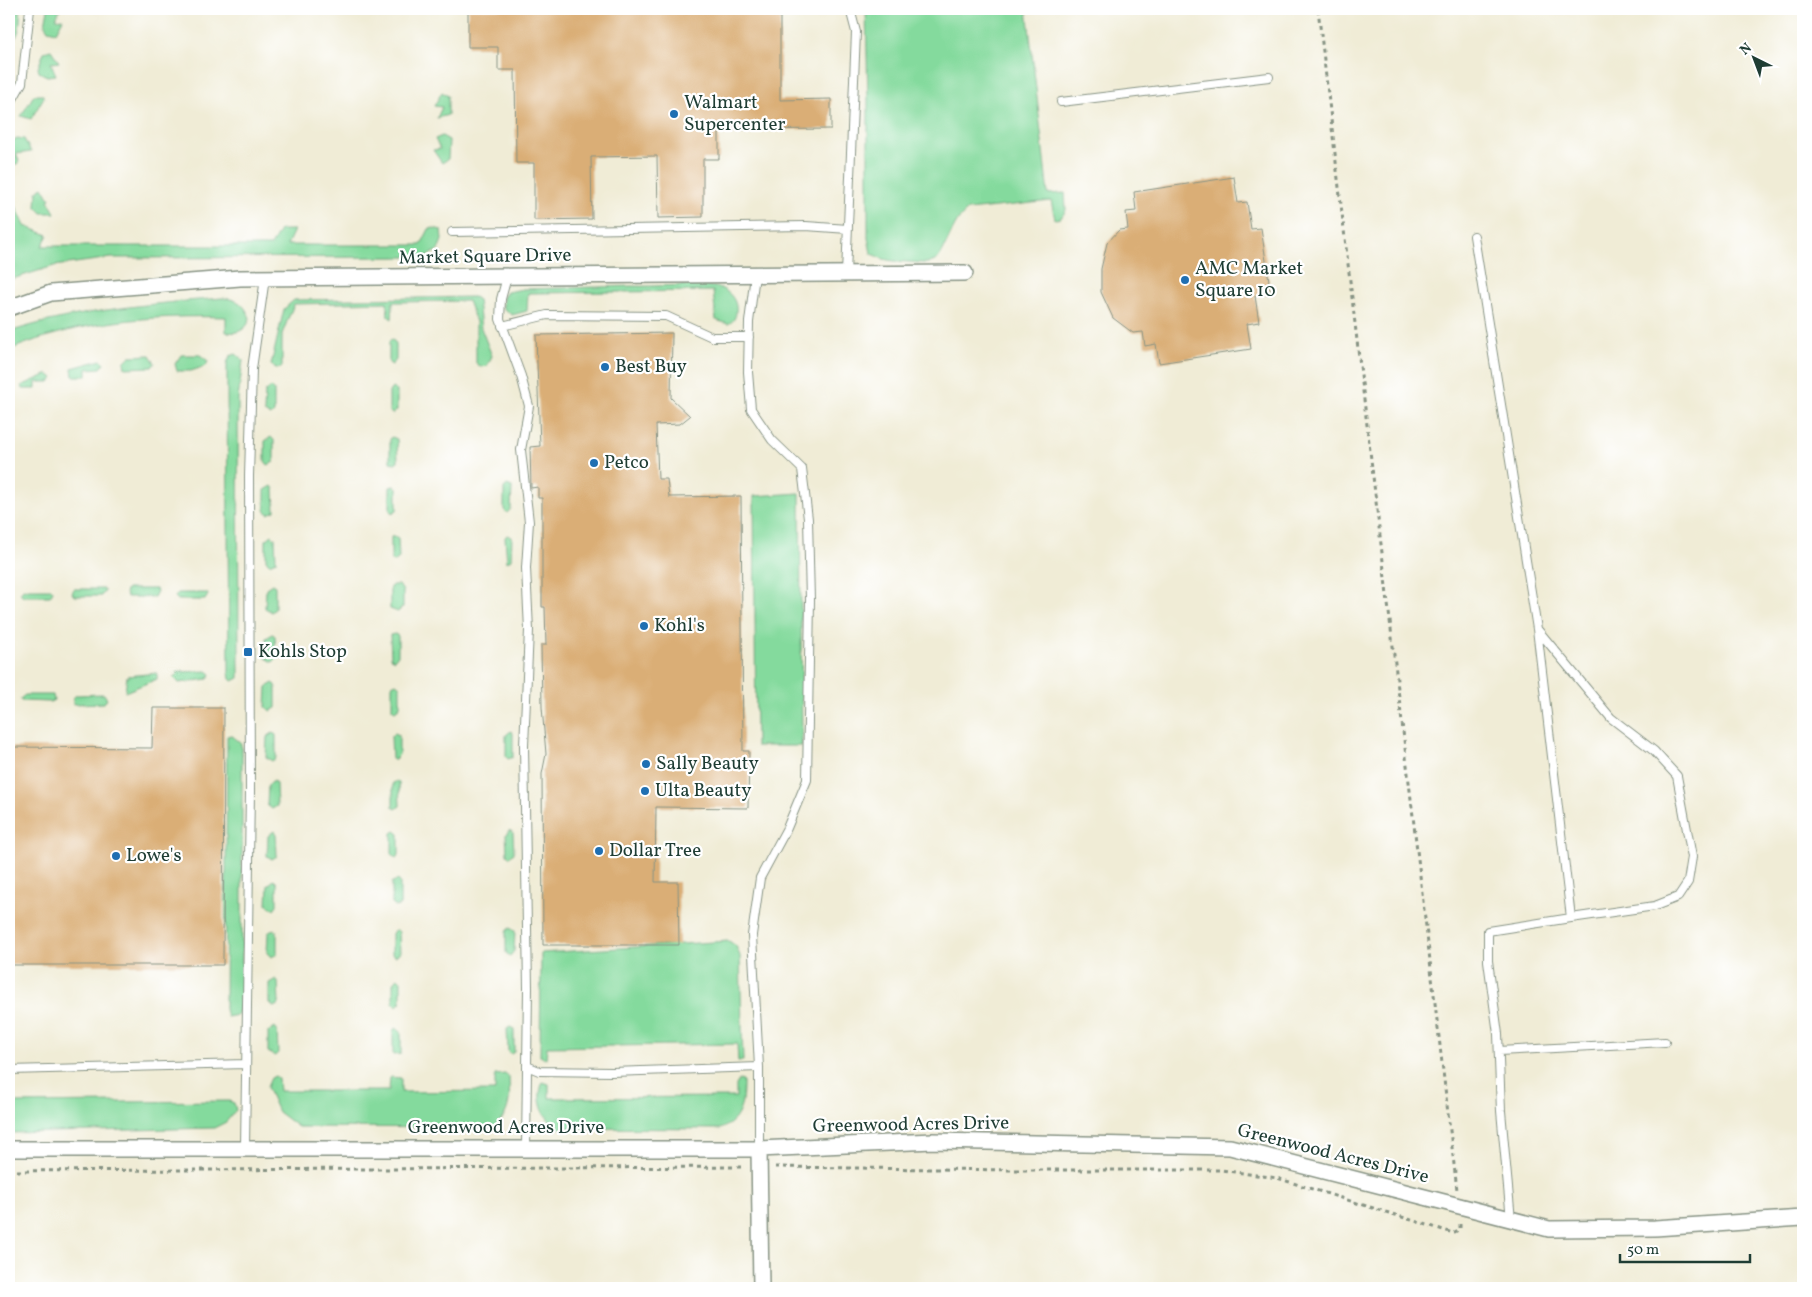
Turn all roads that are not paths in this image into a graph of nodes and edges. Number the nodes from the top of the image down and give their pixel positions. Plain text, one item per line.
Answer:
1 (30, 9) edge
2 (850, 9) edge
3 (1270, 77) dead end
4 (1061, 102) dead end
5 (9, 106) edge
6 (848, 229) junction
7 (452, 232) dead end
8 (1474, 236) dead end
9 (965, 273) dead end
10 (846, 274) junction
11 (755, 275) junction
12 (507, 277) junction
13 (266, 278) junction
14 (9, 308) edge
15 (502, 326) junction
16 (749, 338) junction
17 (1537, 629) junction
18 (1571, 918) junction
19 (1665, 1042) dead end
20 (1499, 1051) junction
21 (246, 1064) junction
22 (527, 1066) junction
23 (759, 1067) junction
24 (9, 1070) edge
25 (245, 1148) junction
26 (526, 1148) junction
27 (9, 1149) edge
28 (759, 1149) junction
29 (1803, 1218) edge
30 (1511, 1220) junction
31 (760, 1288) edge

1 - 5 lane
2 - 6 lane
3 - 4 lane
6 - 7 lane
6 - 10 lane
8 - 17 lane
9 - 10 street, Market Square Drive
10 - 11 street, Market Square Drive
11 - 12 street, Market Square Drive
11 - 16 lane
12 - 13 street, Market Square Drive
12 - 15 lane
13 - 14 street, Market Square Drive
13 - 21 lane
15 - 16 lane
15 - 22 lane
16 - 23 lane
17 - 18 lane
17 - 18 lane
18 - 20 lane
19 - 20 lane
20 - 30 lane
21 - 24 lane
21 - 25 lane
22 - 23 lane
22 - 26 lane
23 - 28 lane
25 - 26 street, Greenwood Acres Drive
25 - 27 street, Greenwood Acres Drive
26 - 28 street, Greenwood Acres Drive
28 - 30 street, Greenwood Acres Drive
28 - 31 street
29 - 30 street, Greenwood Acres Drive

